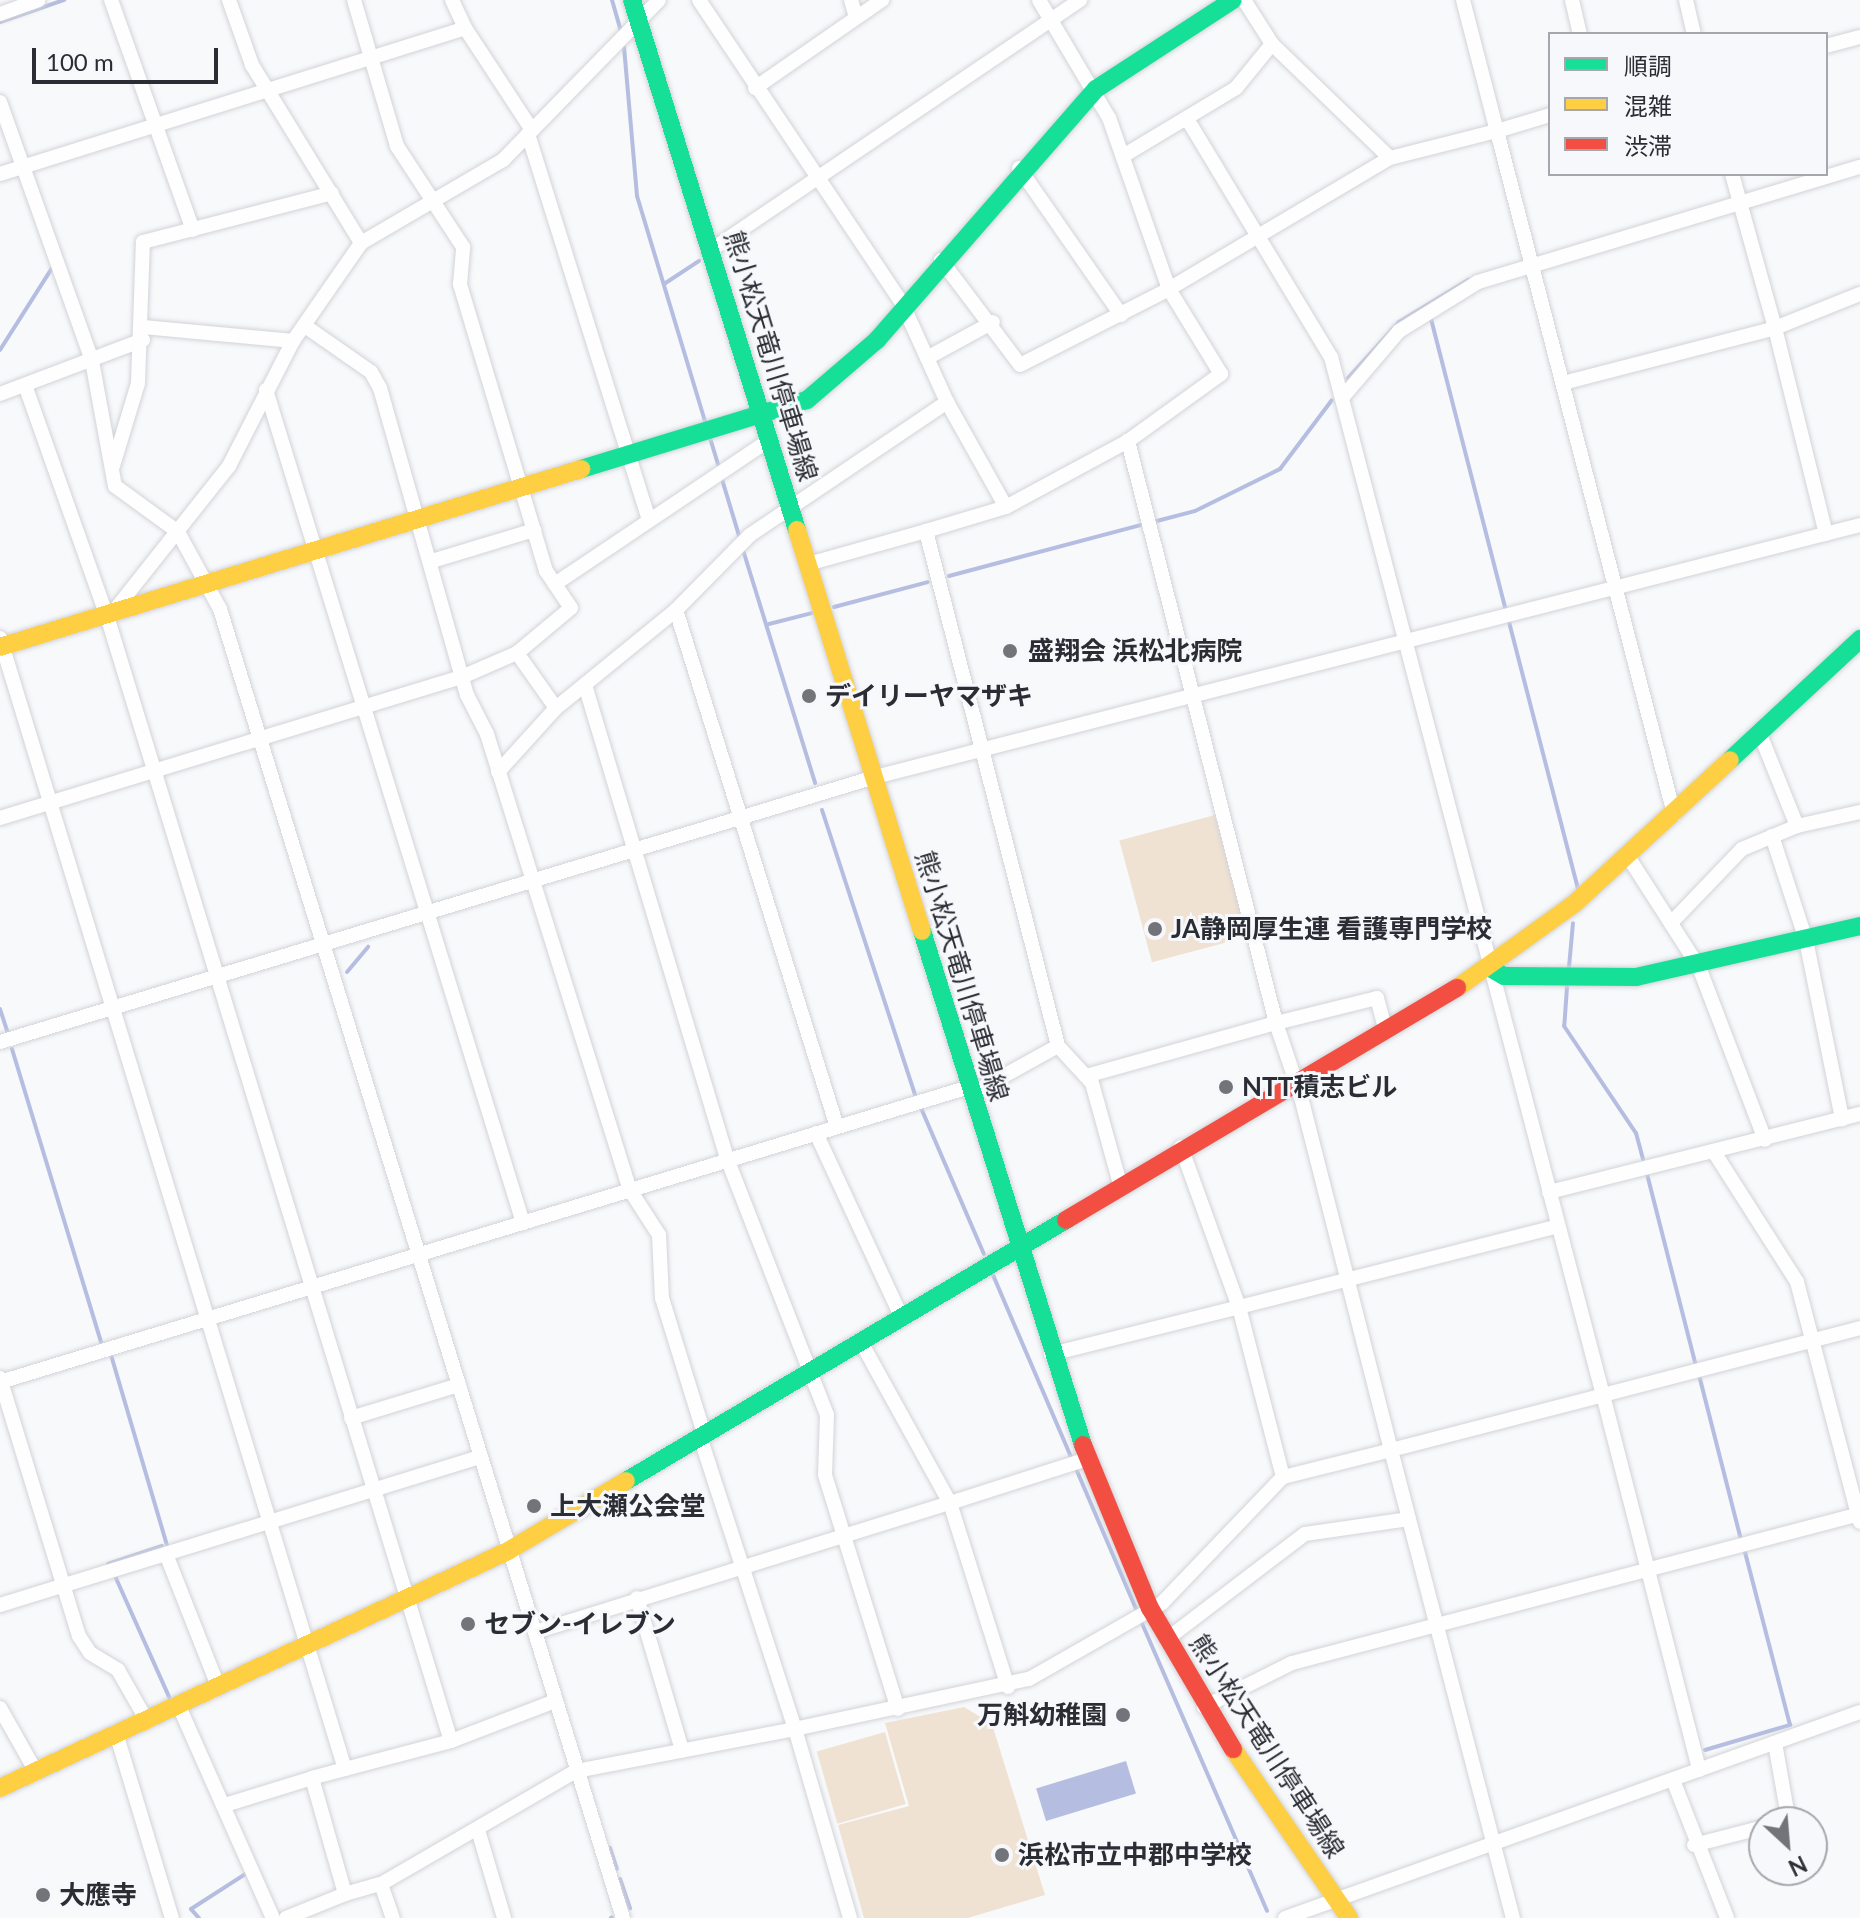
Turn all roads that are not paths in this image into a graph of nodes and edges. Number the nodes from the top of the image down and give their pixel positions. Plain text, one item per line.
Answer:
1 (39, 0) edge
2 (111, 0) edge
3 (229, 0) edge
4 (354, 0) edge
5 (452, 0) edge
6 (632, 0) edge
7 (659, 0) edge
8 (699, 0) edge
9 (851, 0) edge
10 (882, 0) edge
11 (1039, 0) edge
12 (1080, 0) edge
13 (1244, 0) edge
14 (1463, 0) edge
15 (1572, 0) edge
16 (1686, 0) edge
17 (1224, 2) edge
18 (0, 14) edge
19 (856, 17) junction
20 (1053, 19) junction
21 (640, 23) junction
22 (465, 28) junction
23 (1580, 32) edge
24 (1694, 32) edge
25 (1860, 37) edge
26 (1272, 44) junction
27 (1828, 45) edge
28 (374, 59) junction
29 (755, 88) junction
30 (1096, 89) junction
31 (270, 94) junction
32 (0, 102) edge
33 (1548, 116) edge
34 (153, 122) junction
35 (1189, 122) junction
36 (1497, 131) junction
37 (530, 132) junction
38 (1123, 156) junction
39 (1390, 158) junction
40 (23, 166) junction
41 (1860, 167) edge
42 (1019, 168) junction
43 (0, 174) edge
44 (815, 176) junction
45 (1733, 176) edge
46 (332, 193) junction
47 (433, 203) junction
48 (1740, 203) junction
49 (193, 230) junction
50 (1257, 238) junction
51 (361, 243) junction
52 (711, 250) junction
53 (941, 260) junction
54 (1532, 265) junction
55 (1169, 289) junction
56 (1860, 294) edge
57 (903, 305) junction
58 (1121, 315) junction
59 (993, 322) junction
60 (305, 326) junction
61 (1775, 328) junction
62 (143, 333) junction
63 (293, 341) junction
64 (927, 358) junction
65 (92, 361) junction
66 (1563, 383) junction
67 (25, 385) junction
68 (266, 390) junction
69 (0, 394) edge
70 (1342, 398) junction
71 (947, 402) junction
72 (761, 414) junction
73 (769, 440) junction
74 (1128, 441) junction
75 (628, 455) junction
76 (112, 469) junction
77 (522, 488) junction
78 (791, 507) junction
79 (1006, 507) junction
80 (648, 516) junction
81 (420, 517) junction
82 (1860, 525) edge
83 (534, 530) junction
84 (926, 531) junction
85 (178, 532) junction
86 (1826, 534) junction
87 (316, 549) junction
88 (432, 561) junction
89 (808, 564) junction
90 (207, 584) junction
91 (555, 584) junction
92 (1618, 587) junction
93 (676, 610) junction
94 (107, 616) junction
95 (1860, 639) edge
96 (1405, 642) junction
97 (1, 643) edge
98 (517, 653) junction
99 (464, 676) junction
100 (585, 685) junction
101 (1191, 696) junction
102 (556, 708) junction
103 (363, 709) junction
104 (1760, 734) junction
105 (260, 739) junction
106 (982, 750) junction
107 (155, 772) junction
108 (498, 772) junction
109 (875, 777) junction
110 (52, 802) junction
111 (1860, 812) edge
112 (1674, 814) junction
113 (741, 817) junction
114 (0, 818) edge
115 (1797, 826) junction
116 (1772, 836) junction
117 (635, 849) junction
118 (1627, 855) junction
119 (532, 880) junction
120 (426, 914) junction
121 (1671, 923) junction
122 (1860, 926) edge
123 (1806, 940) junction
124 (323, 945) junction
125 (1699, 967) junction
126 (1490, 968) junction
127 (215, 977) junction
128 (113, 1007) junction
129 (1276, 1023) junction
130 (1385, 1028) junction
131 (0, 1042) edge
132 (1058, 1046) junction
133 (1086, 1076) junction
134 (1294, 1081) junction
135 (970, 1090) junction
136 (1860, 1114) edge
137 (1842, 1119) junction
138 (837, 1127) junction
139 (816, 1133) junction
140 (1765, 1140) junction
141 (1181, 1147) junction
142 (1714, 1152) junction
143 (728, 1161) junction
144 (1120, 1184) junction
145 (630, 1190) junction
146 (1549, 1192) junction
147 (523, 1223) junction
148 (1558, 1226) junction
149 (1016, 1248) junction
150 (419, 1254) junction
151 (1347, 1280) junction
152 (312, 1288) junction
153 (1239, 1307) junction
154 (902, 1318) junction
155 (208, 1320) junction
156 (1860, 1328) edge
157 (1812, 1341) junction
158 (861, 1342) junction
159 (1051, 1354) junction
160 (806, 1374) junction
161 (0, 1381) edge
162 (459, 1385) junction
163 (1603, 1395) junction
164 (351, 1418) junction
165 (702, 1435) junction
166 (1391, 1450) junction
167 (480, 1457) junction
168 (1087, 1459) junction
169 (1283, 1477) junction
170 (374, 1490) junction
171 (950, 1503) junction
172 (1859, 1517) edge
173 (1409, 1519) junction
174 (271, 1522) junction
175 (846, 1535) junction
176 (508, 1551) junction
177 (166, 1554) junction
178 (741, 1567) junction
179 (1647, 1570) junction
180 (63, 1586) junction
181 (637, 1598) junction
182 (408, 1599) junction
183 (0, 1605) edge
184 (1143, 1611) junction
185 (1437, 1624) junction
186 (535, 1632) junction
187 (1167, 1639) junction
188 (310, 1644) junction
189 (218, 1686) junction
190 (1008, 1687) junction
191 (555, 1701) junction
192 (178, 1704) junction
193 (1204, 1707) junction
194 (0, 1708) edge
195 (898, 1709) junction
196 (1860, 1712) edge
197 (146, 1719) junction
198 (795, 1729) junction
199 (116, 1733) junction
200 (451, 1741) junction
201 (1775, 1743) junction
202 (682, 1750) junction
203 (345, 1769) junction
204 (35, 1770) junction
205 (1699, 1770) junction
206 (576, 1771) junction
207 (312, 1778) junction
208 (1673, 1780) junction
209 (0, 1788) edge
210 (225, 1805) junction
211 (1786, 1806) edge
212 (478, 1830) junction
213 (1748, 1831) edge
214 (1492, 1838) junction
215 (1694, 1845) junction
216 (381, 1884) junction
217 (345, 1894) junction
218 (1339, 1902) junction
219 (172, 1918) edge
220 (273, 1918) edge
221 (286, 1918) edge
222 (393, 1918) edge
223 (504, 1918) edge
224 (623, 1918) edge
225 (850, 1918) edge
226 (1285, 1918) edge
227 (1349, 1918) edge
228 (1513, 1918) edge
229 (1727, 1918) edge

1 - 18 street
2 - 34 street
3 - 31 street
4 - 28 street
5 - 22 street
6 - 21 street, 熊小松天竜川停車場線
7 - 21 street
8 - 29 street
9 - 19 street
10 - 19 street
11 - 20 street
12 - 20 street
13 - 26 street
14 - 36 street
15 - 23 street
16 - 24 street
17 - 30 street
19 - 29 street
20 - 30 street
20 - 44 street
21 - 37 street
21 - 52 street, 熊小松天竜川停車場線
22 - 28 street
22 - 37 street
25 - 27 street
26 - 35 street
26 - 39 street
28 - 31 street
28 - 47 street
29 - 44 street
30 - 38 street
30 - 42 street
31 - 34 street
31 - 46 street
32 - 40 street
33 - 36 street
34 - 40 street
34 - 49 street
35 - 38 street
35 - 50 street
36 - 39 street
36 - 54 street
37 - 47 street
37 - 75 street
38 - 55 street
39 - 50 street
40 - 43 street
40 - 65 street
41 - 48 street
42 - 53 street
42 - 58 street
44 - 52 street
44 - 57 street
45 - 48 street
46 - 49 street
46 - 51 street
47 - 51 street
47 - 77 street
48 - 54 street
48 - 61 street
49 - 62 street
50 - 55 street
50 - 70 street
51 - 60 street
52 - 72 street, 熊小松天竜川停車場線
53 - 57 street
53 - 59 street
54 - 66 street
54 - 70 street
55 - 58 street
55 - 74 street
56 - 61 street
57 - 64 street
57 - 72 street
58 - 59 street
59 - 64 street
60 - 63 street
60 - 81 street
61 - 66 street
61 - 86 street
62 - 63 street
62 - 65 street
62 - 76 street
63 - 68 street
64 - 71 street
65 - 67 street
65 - 76 street
66 - 92 street
67 - 69 street
67 - 94 street
68 - 85 street
68 - 87 street
70 - 96 street
71 - 78 street
71 - 79 street
72 - 73 street, 熊小松天竜川停車場線
72 - 75 street
73 - 78 street, 熊小松天竜川停車場線
73 - 80 street
74 - 79 street
74 - 101 street
75 - 77 street
75 - 80 street
76 - 85 street
77 - 81 street
77 - 83 street
78 - 89 street, 熊小松天竜川停車場線
78 - 93 street
79 - 84 street
80 - 91 street
81 - 87 street
81 - 88 street
82 - 86 street
83 - 88 street
83 - 91 street
84 - 89 street
84 - 106 street
85 - 90 street
85 - 94 street
86 - 92 street
87 - 90 street
87 - 103 street
88 - 99 street
89 - 109 street, 熊小松天竜川停車場線
90 - 94 street
90 - 105 street
91 - 98 street
92 - 96 street
92 - 112 street
93 - 100 street
93 - 113 street
94 - 97 street
94 - 107 street
95 - 104 street
96 - 101 street
96 - 126 street
97 - 110 street
98 - 99 street
98 - 102 street
99 - 103 street
99 - 108 street
100 - 102 street
100 - 117 street
101 - 106 street
101 - 129 street
102 - 108 street
103 - 105 street
103 - 120 street
104 - 112 street
104 - 115 street
105 - 107 street
105 - 124 street
106 - 109 street
106 - 132 street
107 - 110 street
107 - 127 street
108 - 119 street
109 - 113 street
109 - 135 street, 熊小松天竜川停車場線
110 - 114 street
110 - 128 street
111 - 115 street
112 - 118 street
113 - 117 street
113 - 138 street
115 - 116 street
116 - 121 street
116 - 123 street
117 - 119 street
117 - 143 street
118 - 121 street
118 - 126 street
119 - 120 street
119 - 145 street
120 - 124 street
120 - 147 street
121 - 125 street
122 - 123 street
123 - 125 street
123 - 137 street
124 - 127 street
124 - 150 street
125 - 126 street
125 - 140 street
126 - 130 street
126 - 146 street
127 - 128 street
127 - 152 street
128 - 131 street
128 - 155 street
129 - 130 street
129 - 133 street
129 - 134 street
130 - 134 street
132 - 133 street
132 - 135 street
133 - 144 street
134 - 141 street
134 - 151 street
135 - 138 street
135 - 149 street, 熊小松天竜川停車場線
136 - 137 street
137 - 140 street
138 - 139 street
139 - 143 street
139 - 154 street
140 - 142 street
141 - 144 street
141 - 153 street
142 - 146 street
142 - 157 street
143 - 145 street
143 - 160 street
144 - 149 street
145 - 147 street
145 - 165 street
146 - 148 street
147 - 150 street
148 - 151 street
148 - 163 street
149 - 154 street
149 - 159 street, 熊小松天竜川停車場線
150 - 152 street
150 - 162 street
151 - 153 street
151 - 166 street
152 - 155 street
152 - 164 street
153 - 159 street
153 - 169 street
154 - 158 street
155 - 161 street
155 - 174 street
156 - 157 street
157 - 163 street
157 - 172 street
158 - 160 street
158 - 171 street
159 - 168 street, 熊小松天竜川停車場線
160 - 165 street
160 - 175 street
161 - 180 street
162 - 164 street
162 - 167 street
163 - 166 street
163 - 179 street
164 - 170 street
165 - 176 street
165 - 178 street
166 - 169 street
166 - 173 street
167 - 170 street
167 - 176 street
168 - 171 street
168 - 184 street, 熊小松天竜川停車場線
169 - 184 street
170 - 174 street
170 - 182 street
171 - 175 street
171 - 190 street
172 - 179 street
173 - 185 street
173 - 187 street
174 - 177 street
174 - 188 street
175 - 178 street
175 - 195 street
176 - 182 street
176 - 186 street
177 - 180 street
177 - 189 street
178 - 181 street
178 - 198 street
179 - 185 street
179 - 205 street
180 - 183 street
180 - 197 street
181 - 186 street
181 - 202 street
182 - 188 street
182 - 200 street
184 - 187 street, 熊小松天竜川停車場線
184 - 190 street
185 - 193 street
185 - 214 street
186 - 191 street
187 - 193 street, 熊小松天竜川停車場線
188 - 189 street
188 - 203 street
189 - 192 street
190 - 195 street
191 - 200 street
191 - 206 street
192 - 197 street
192 - 210 street
193 - 218 street, 熊小松天竜川停車場線
194 - 204 street
195 - 198 street
196 - 201 street
197 - 199 street
198 - 202 street
198 - 225 street
199 - 204 street
199 - 219 street
200 - 203 street
201 - 205 street
201 - 211 street
202 - 206 street
203 - 207 street
204 - 209 street
205 - 208 street
206 - 212 street
206 - 224 street
207 - 210 street
207 - 217 street
208 - 214 street
208 - 215 street
210 - 220 street
212 - 216 street
212 - 223 street
213 - 215 street
214 - 218 street
214 - 228 street
215 - 229 street
216 - 217 street
216 - 222 street
217 - 221 street
218 - 226 street
218 - 227 street, 熊小松天竜川停車場線

